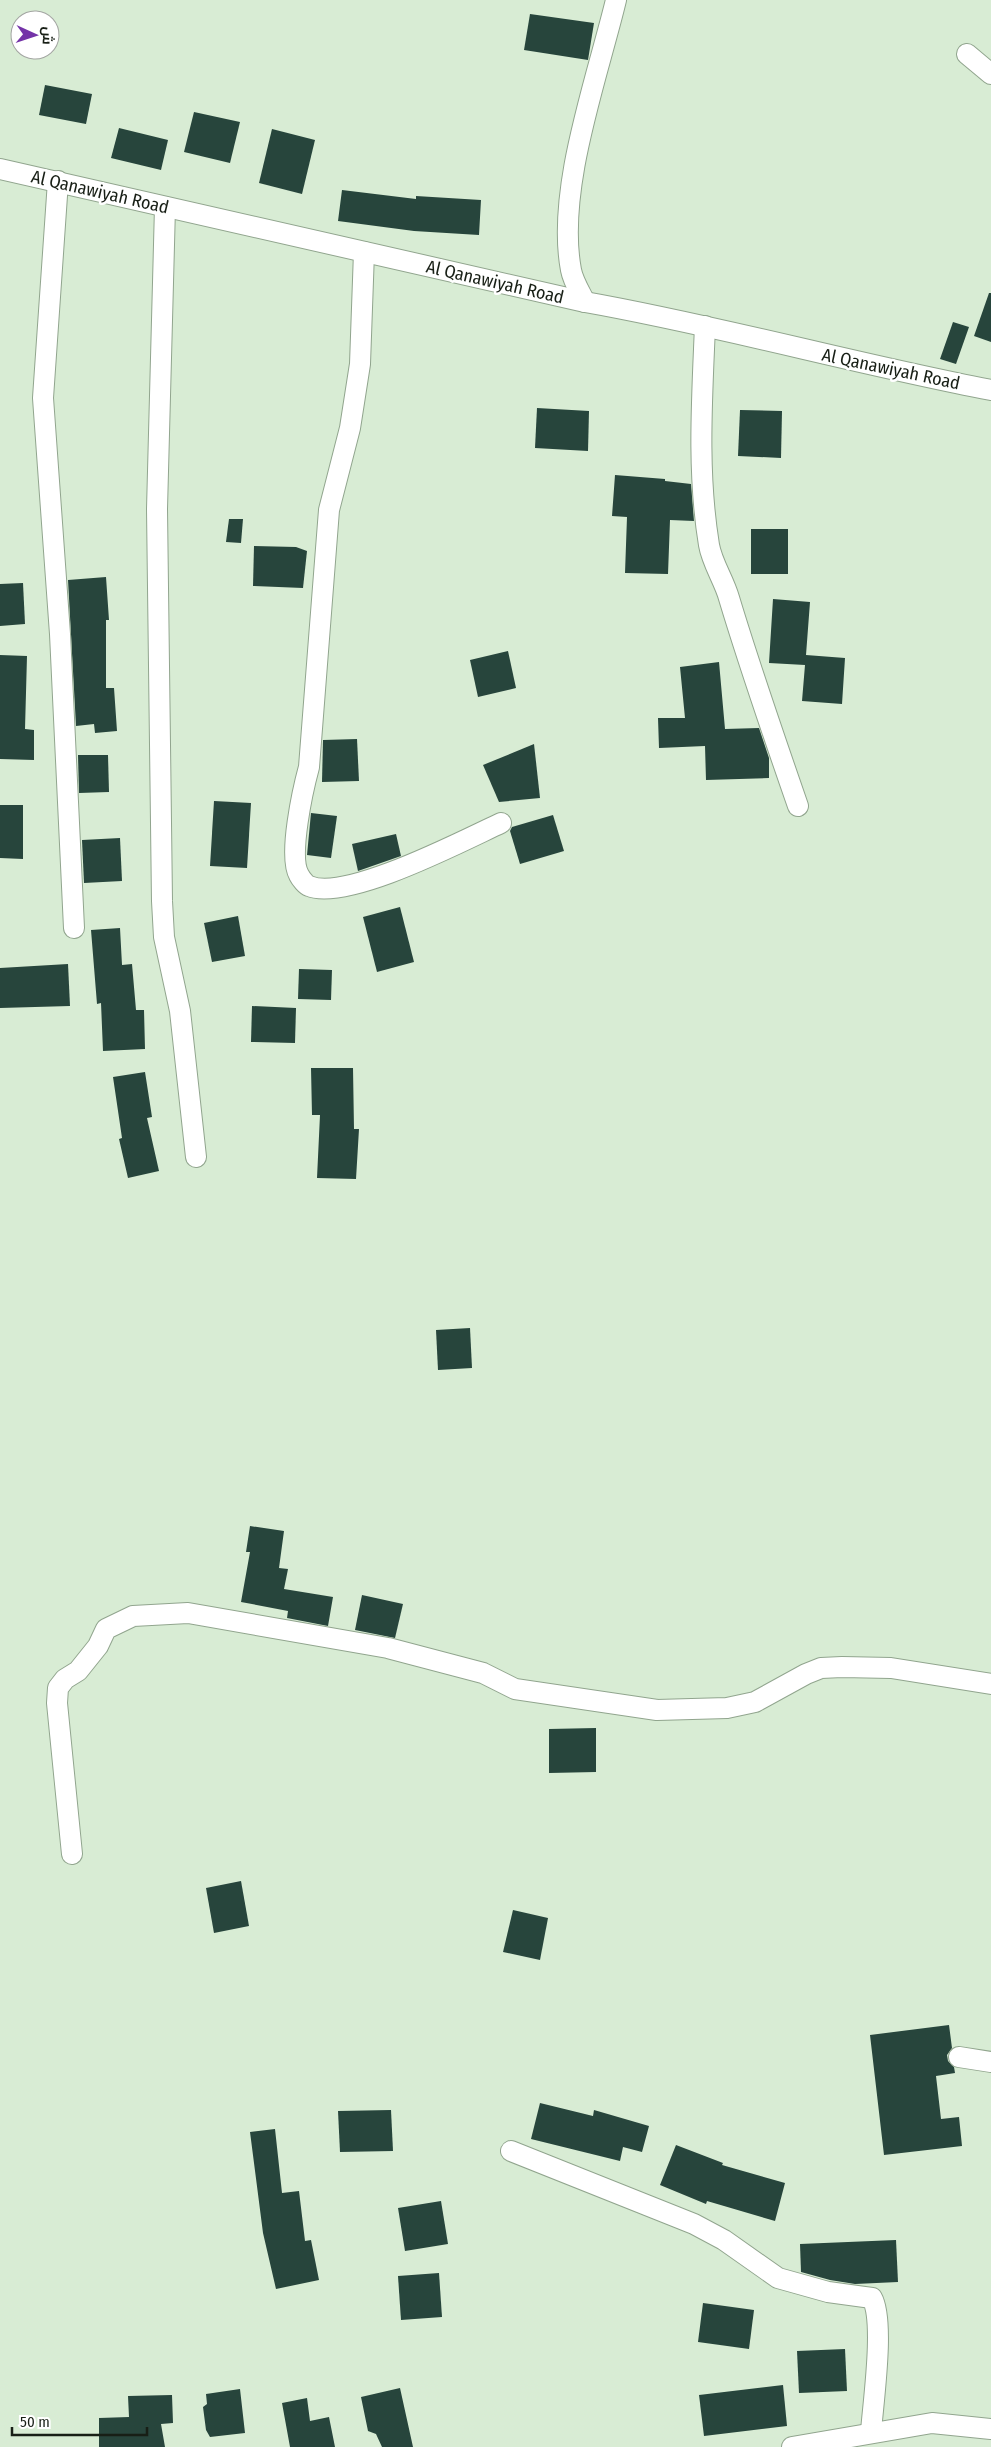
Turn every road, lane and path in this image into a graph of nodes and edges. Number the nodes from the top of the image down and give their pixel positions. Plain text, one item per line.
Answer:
1 (616, 0) edge
2 (967, 54) dead end
3 (991, 74) edge
4 (0, 169) edge
5 (58, 181) junction
6 (165, 207) junction
7 (364, 252) junction
8 (585, 302) junction
9 (704, 326) junction
10 (991, 390) edge
11 (798, 806) dead end
12 (501, 823) dead end
13 (74, 928) dead end
14 (196, 1156) dead end
15 (991, 1684) edge
16 (72, 1854) dead end
17 (959, 2057) dead end
18 (991, 2062) edge
19 (511, 2151) dead end
20 (991, 2429) edge
21 (871, 2432) junction
22 (792, 2447) edge

1 - 8 street
2 - 3 street
4 - 5 street, Al Qanawiyah Road
5 - 6 street, Al Qanawiyah Road
5 - 13 street
6 - 7 street, Al Qanawiyah Road
6 - 14 street
7 - 8 street, Al Qanawiyah Road
7 - 12 street
8 - 9 street, Al Qanawiyah Road
9 - 10 street, Al Qanawiyah Road
9 - 11 street
15 - 16 street
17 - 18 street
19 - 21 street
20 - 21 street
21 - 22 street

